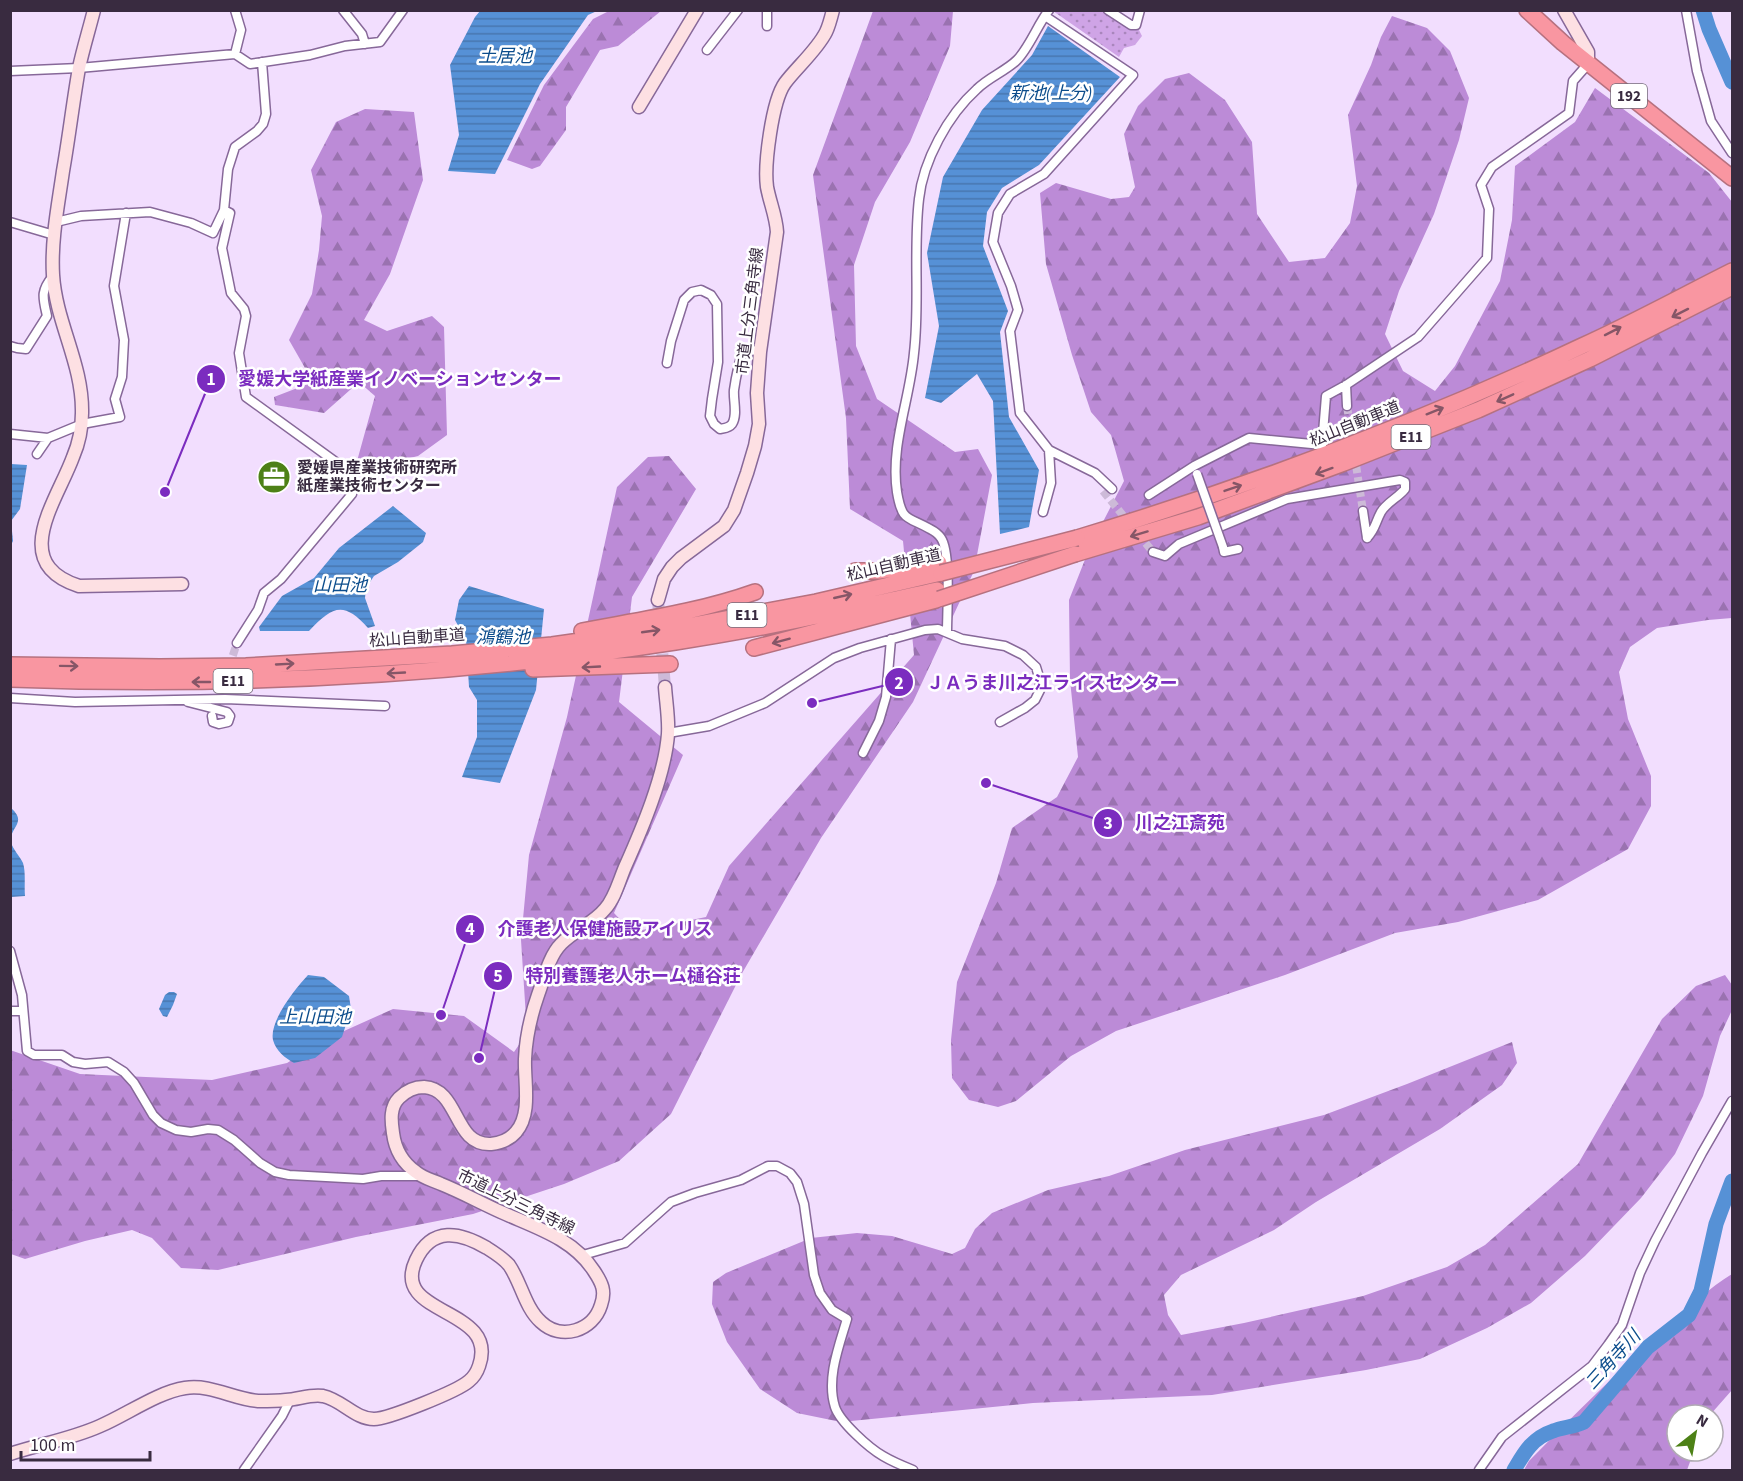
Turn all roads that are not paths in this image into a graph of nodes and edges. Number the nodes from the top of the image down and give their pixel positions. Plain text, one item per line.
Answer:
1 (94, 10) edge
2 (235, 10) edge
3 (344, 10) edge
4 (403, 10) edge
5 (697, 10) edge
6 (767, 10) edge
7 (833, 10) edge
8 (1108, 10) edge
9 (1140, 10) edge
10 (1527, 10) edge
11 (1564, 10) edge
12 (1686, 10) edge
13 (737, 11) edge
14 (1047, 13) edge
15 (767, 26) dead end
16 (1575, 32) junction
17 (1563, 43) junction
18 (365, 44) junction
19 (707, 50) dead end
20 (235, 54) junction
21 (262, 62) junction
22 (1588, 64) junction
23 (80, 68) junction
24 (10, 71) edge
25 (639, 107) dead end
26 (1732, 153) edge
27 (1732, 177) edge
28 (224, 210) junction
29 (126, 213) junction
30 (10, 222) edge
31 (55, 228) junction
32 (1732, 271) edge
33 (53, 276) junction
34 (1732, 287) edge
35 (10, 346) edge
36 (760, 352) junction
37 (667, 363) dead end
38 (1346, 385) junction
39 (1347, 406) tunnel mouth
40 (82, 424) junction
41 (10, 434) edge
42 (48, 438) junction
43 (1049, 450) junction
44 (37, 454) dead end
45 (1196, 470) junction
46 (1107, 490) tunnel mouth
47 (1149, 495) dead end
48 (1364, 511) tunnel mouth
49 (1043, 512) dead end
50 (1238, 549) dead end
51 (1153, 552) dead end
52 (940, 568) junction
53 (855, 571) dead end
54 (182, 584) dead end
55 (754, 592) dead end
56 (938, 595) junction
57 (658, 600) tunnel mouth
58 (946, 632) junction
59 (891, 639) junction
60 (237, 643) tunnel mouth
61 (754, 648) dead end
62 (550, 652) junction
63 (453, 662) junction
64 (670, 664) dead end
65 (10, 665) edge
66 (10, 679) edge
67 (665, 687) tunnel mouth
68 (10, 698) edge
69 (176, 699) junction
70 (385, 706) dead end
71 (212, 716) dead end
72 (1000, 722) dead end
73 (668, 732) junction
74 (863, 753) dead end
75 (10, 951) edge
76 (10, 1011) edge
77 (23, 1011) junction
78 (1732, 1101) edge
79 (419, 1176) junction
80 (583, 1255) junction
81 (290, 1400) junction
82 (10, 1454) edge
83 (244, 1470) edge
84 (913, 1470) edge
85 (1479, 1470) edge

1 - 23 street
2 - 20 street
3 - 18 street
4 - 18 street
5 - 25 street
6 - 15 street
7 - 36 street, 市道上分三角寺線
8 - 9 street
10 - 17 highway, 192
11 - 16 street
12 - 26 street
13 - 19 street
14 - 43 street
14 - 58 street
16 - 17 street
16 - 22 street
17 - 22 highway, 192
18 - 21 street
20 - 21 street
20 - 23 street
21 - 28 street
22 - 27 highway, 192
22 - 38 street
23 - 24 street
23 - 31 street
28 - 29 street
28 - 60 street
29 - 31 street
29 - 40 street
30 - 31 street
31 - 33 street
52 -> 32 highway, 松山自動車道 / E11
33 - 35 street
33 - 40 street
34 -> 56 highway, 松山自動車道 / E11, bridge
36 - 37 street
36 - 57 street, 市道上分三角寺線
38 - 39 street
38 - 45 street
40 - 42 street
40 - 54 street
41 - 42 street
42 - 44 street
43 - 46 street
43 - 49 street
45 - 47 street
45 - 50 street, bridge
48 - 51 street
52 - 53 highway
62 -> 52 highway, 松山自動車道 / E11
55 - 62 highway
56 -> 61 highway
56 - 62 highway, 松山自動車道 / E11
58 - 59 street
58 - 72 street
59 - 73 street
59 - 74 street
62 - 63 highway
62 - 63 highway, 松山自動車道 / E11
64 -> 62 highway
65 -> 63 highway, 松山自動車道 / E11
63 -> 66 highway, 松山自動車道 / E11
67 - 73 street
68 - 69 street
69 - 70 street
69 - 71 street
73 - 79 street
75 - 77 street
76 - 77 street
77 - 79 street
78 - 85 street
79 - 80 street, 市道上分三角寺線
80 - 81 street, 市道上分三角寺線
80 - 84 street
81 - 82 street, 市道上分三角寺線
81 - 83 street

